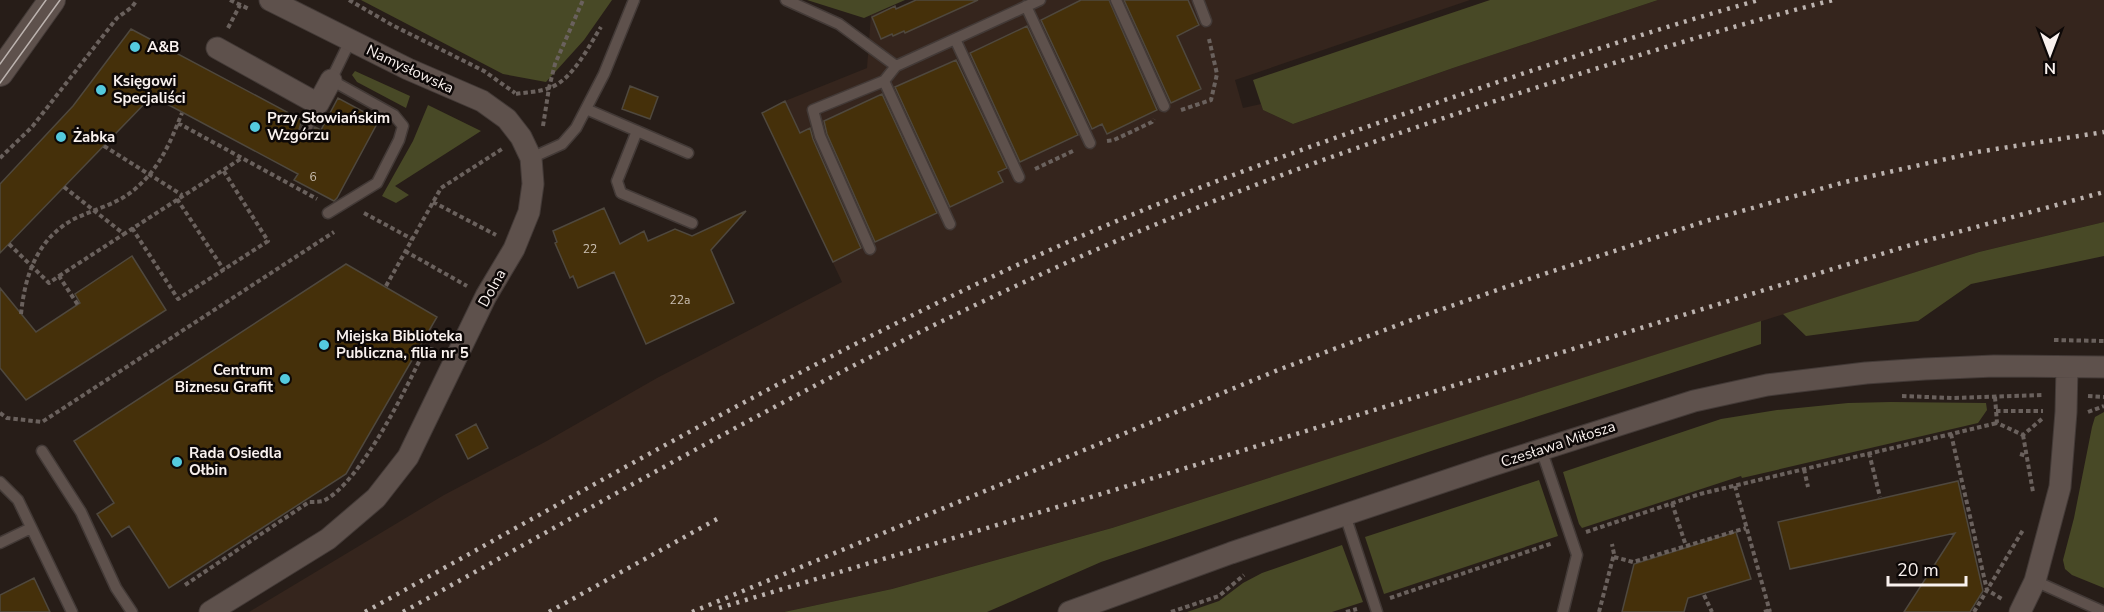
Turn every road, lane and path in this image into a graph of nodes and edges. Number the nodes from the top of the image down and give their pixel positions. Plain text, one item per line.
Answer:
1 (52, 0) edge
2 (137, 0) edge
3 (270, 0) edge
4 (583, 0) edge
5 (634, 0) edge
6 (786, 0) edge
7 (1040, 0) edge
8 (1116, 0) edge
9 (1198, 0) edge
10 (1026, 6) junction
11 (606, 18) dead end
12 (1206, 21) joint
13 (955, 39) junction
14 (350, 41) junction
15 (217, 48) dead end
16 (896, 66) junction
17 (0, 73) edge
18 (331, 80) junction
19 (884, 81) junction
20 (549, 88) junction
21 (516, 94) dead end
22 (318, 104) junction
23 (1164, 106) joint
24 (586, 109) junction
25 (182, 113) dead end
26 (178, 123) junction
27 (543, 127) dead end
28 (306, 129) dead end
29 (637, 131) junction
30 (521, 137) junction
31 (1089, 143) dead end
32 (104, 146) dead end
33 (501, 149) junction
34 (688, 153) dead end
35 (505, 157) dead end
36 (0, 158) edge
37 (242, 158) junction
38 (531, 158) junction
39 (223, 170) junction
40 (149, 175) junction
41 (1019, 177) dead end
42 (377, 183) junction
43 (64, 187) dead end
44 (182, 195) junction
45 (177, 199) junction
46 (433, 202) junction
47 (93, 211) junction
48 (327, 213) joint
49 (692, 223) dead end
50 (950, 224) dead end
51 (502, 225) dead end
52 (343, 226) dead end
53 (132, 228) junction
54 (124, 234) junction
55 (412, 239) junction
56 (9, 244) dead end
57 (870, 249) dead end
58 (405, 251) junction
59 (32, 265) junction
60 (224, 270) junction
61 (59, 276) junction
62 (386, 286) dead end
63 (474, 290) dead end
64 (78, 305) dead end
65 (21, 314) dead end
66 (444, 348) dead end
67 (2067, 367) junction
68 (2104, 367) edge
69 (2041, 395) dead end
70 (2093, 396) dead end
71 (1995, 397) junction
72 (2104, 397) edge
73 (1952, 398) dead end
74 (2104, 406) edge
75 (1996, 411) junction
76 (0, 413) edge
77 (2082, 413) dead end
78 (1997, 423) junction
79 (1951, 434) junction
80 (1541, 449) junction
81 (42, 451) dead end
82 (1869, 453) junction
83 (2020, 454) dead end
84 (2027, 456) dead end
85 (1804, 469) junction
86 (0, 482) edge
87 (1735, 485) junction
88 (1808, 487) dead end
89 (1880, 497) dead end
90 (1672, 503) junction
91 (1345, 515) junction
92 (2027, 524) dead end
93 (31, 528) junction
94 (1746, 528) junction
95 (1570, 538) junction
96 (0, 543) edge
97 (1611, 544) dead end
98 (1686, 546) junction
99 (1614, 557) junction
100 (2035, 581) junction
101 (185, 585) dead end
102 (1987, 590) junction
103 (1704, 595) dead end
104 (2013, 606) edge
105 (1376, 608) edge
106 (1770, 611) edge
107 (72, 612) edge
108 (132, 612) edge
109 (210, 612) edge
110 (1069, 612) edge
111 (1346, 612) edge
112 (1563, 612) edge
113 (1599, 612) edge
114 (1712, 612) edge
115 (1764, 612) edge
116 (1974, 612) edge
117 (2104, 612) edge

1 - 17 street
2 - 36 path
3 - 14 street, Namysłowska
4 - 20 path
5 - 24 lane
6 - 16 lane
7 - 10 lane
8 - 23 lane
9 - 12 lane
10 - 13 lane
10 - 31 lane
11 - 20 path
12 - 23 path
13 - 16 lane
13 - 41 lane
14 - 18 lane
14 - 30 street, Namysłowska
15 - 22 street
16 - 19 lane
18 - 22 street
18 - 42 lane
19 - 50 lane
19 - 57 lane
20 - 21 path
20 - 27 path
22 - 28 lane
24 - 29 lane
24 - 38 lane
25 - 26 path
26 - 37 path
26 - 40 path
29 - 34 lane
29 - 49 lane
30 - 33 path
30 - 38 street, Namysłowska
32 - 40 path
33 - 35 path
33 - 46 path
37 - 39 path
37 - 48 path
38 - 109 street, Dolna
39 - 44 path
39 - 60 path
40 - 44 path
40 - 47 path
42 - 48 lane
42 - 55 path
43 - 47 path
44 - 45 path
45 - 53 path
45 - 60 path
46 - 51 path
46 - 55 path
47 - 54 path
47 - 59 path
52 - 76 path
53 - 54 path
53 - 60 path
54 - 61 path
55 - 58 path
56 - 59 path
58 - 62 path
58 - 63 path
59 - 61 path
59 - 65 path
61 - 64 path
66 - 101 path
67 - 68 street, Czesława Miłosza
67 - 80 street, Czesława Miłosza
67 - 100 street
69 - 71 path
70 - 72 path
71 - 73 path
71 - 75 path
74 - 77 path
75 - 78 path
75 - 78 path
78 - 79 path
79 - 82 path
79 - 102 path
80 - 91 street, Czesława Miłosza
80 - 95 lane
81 - 108 lane
82 - 85 path
82 - 89 path
83 - 84 path
85 - 87 path
85 - 88 path
86 - 93 lane
87 - 90 path
87 - 94 path
90 - 95 path
90 - 98 path
91 - 105 lane
91 - 110 street, Czesława Miłosza
92 - 102 path
93 - 96 lane
93 - 107 lane
94 - 98 path
94 - 106 path
95 - 105 path
95 - 112 lane
97 - 99 path
98 - 99 path
99 - 113 path
100 - 104 street
100 - 117 lane
102 - 104 path
102 - 116 path
103 - 114 path
105 - 111 path
106 - 115 path

